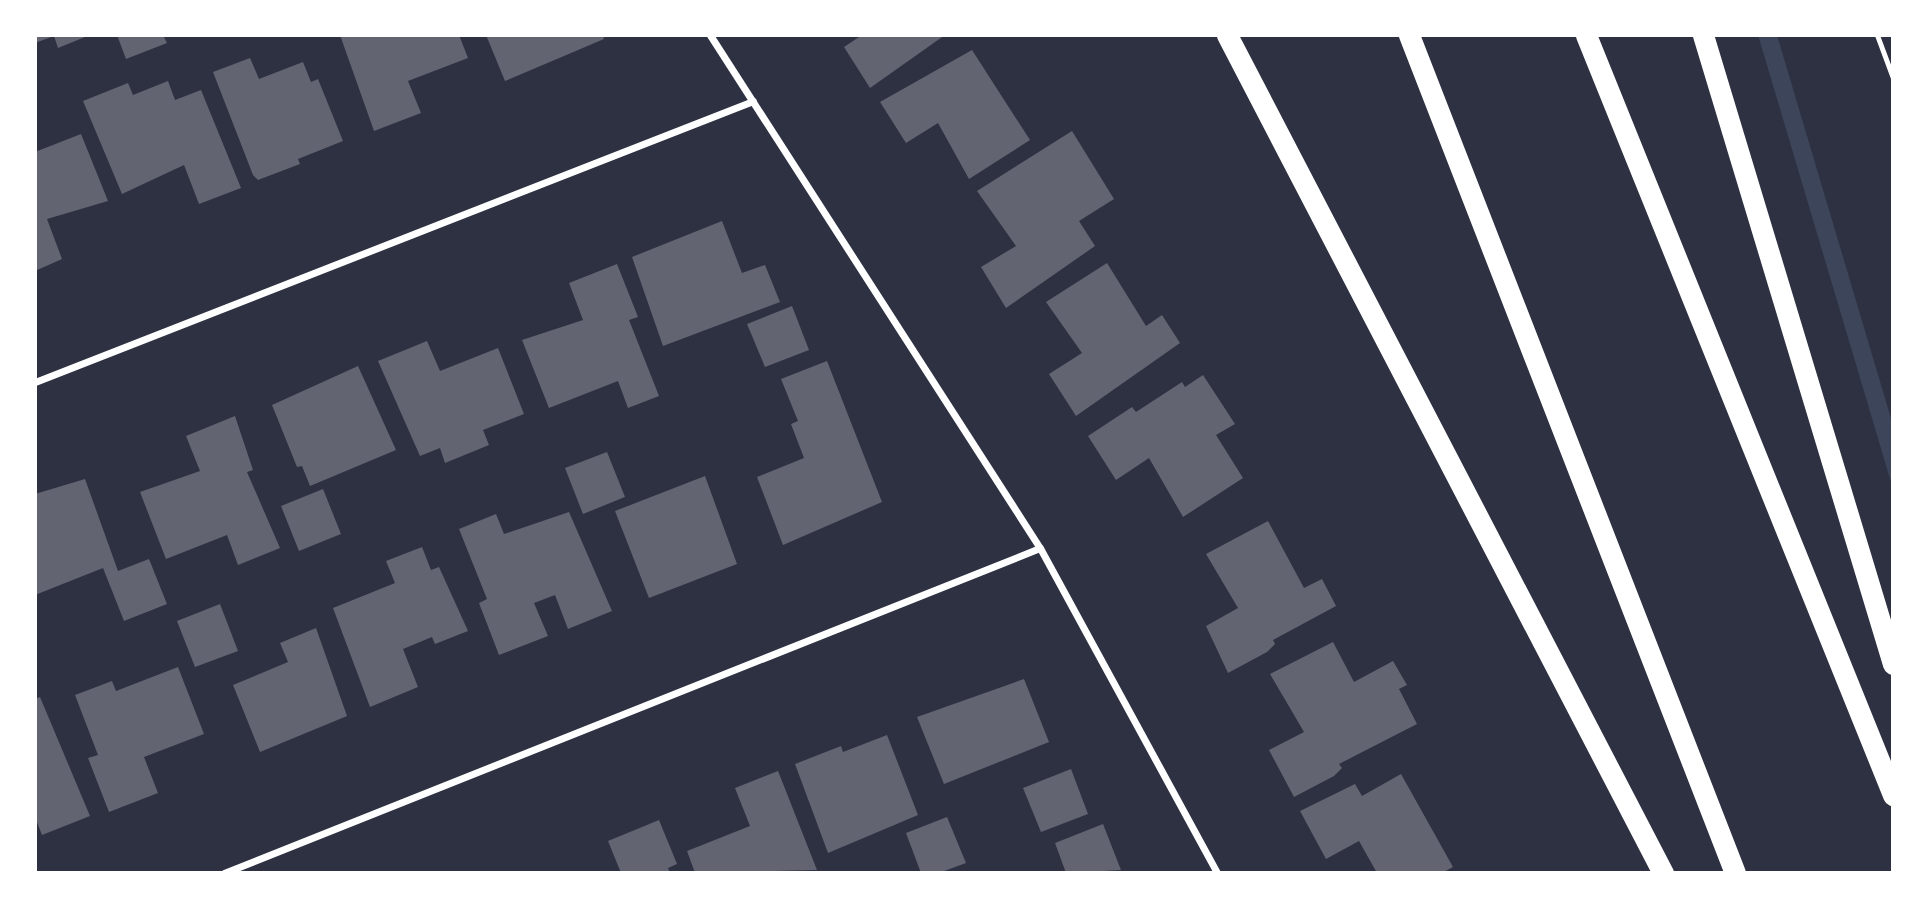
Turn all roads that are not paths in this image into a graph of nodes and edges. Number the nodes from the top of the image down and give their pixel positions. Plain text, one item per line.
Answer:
1 (710, 35) edge
2 (1227, 35) edge
3 (1409, 35) edge
4 (1586, 35) edge
5 (1703, 35) edge
6 (1877, 35) edge
7 (1893, 78) edge
8 (753, 102) junction
9 (35, 382) edge
10 (1040, 548) junction
11 (1893, 664) edge
12 (1893, 795) edge
13 (224, 873) edge
14 (1217, 873) edge
15 (1663, 873) edge
16 (1735, 873) edge

1 - 8 street
2 - 15 highway
3 - 16 highway
4 - 12 highway
5 - 11 highway
6 - 7 lane
8 - 9 street
8 - 10 street
10 - 13 street
10 - 14 street

